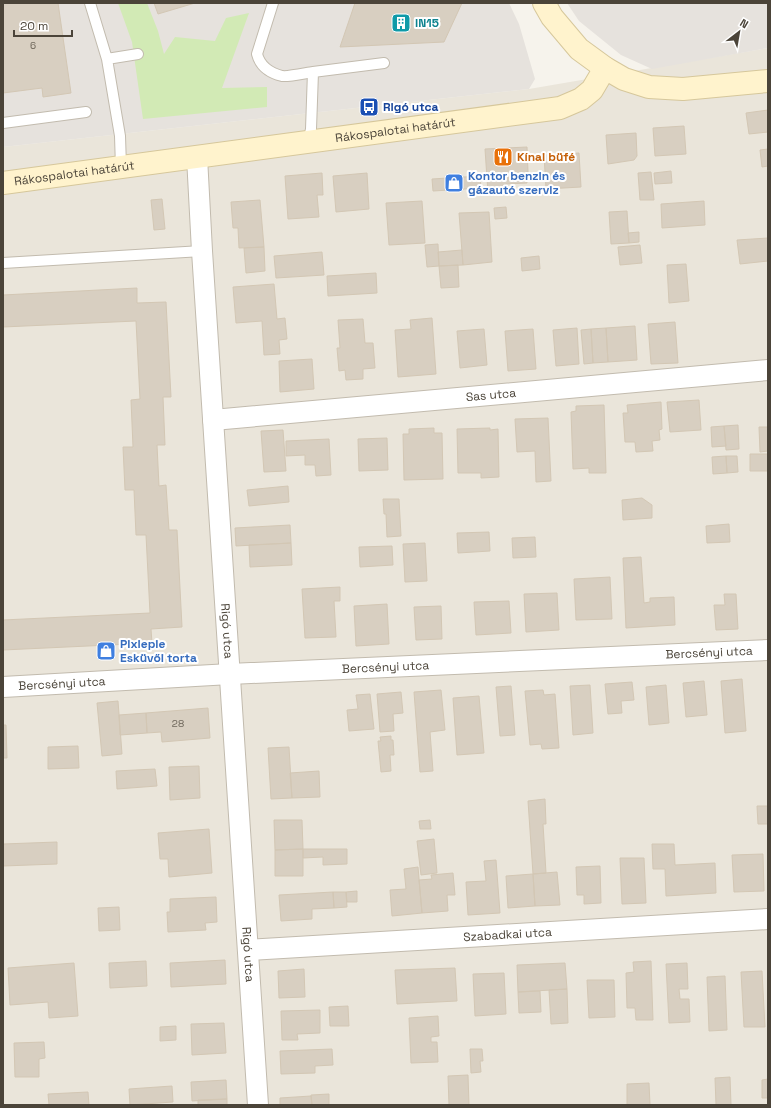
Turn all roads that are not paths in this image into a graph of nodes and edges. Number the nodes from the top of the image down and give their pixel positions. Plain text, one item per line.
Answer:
1 (90, 3) edge
2 (273, 3) edge
3 (544, 3) edge
4 (138, 54) dead end
5 (107, 59) junction
6 (384, 63) dead end
7 (605, 68) junction
8 (313, 72) junction
9 (768, 81) edge
10 (86, 112) dead end
11 (3, 123) edge
12 (308, 142) junction
13 (197, 157) junction
14 (121, 167) junction
15 (3, 183) edge
16 (202, 251) junction
17 (3, 263) edge
18 (768, 370) edge
19 (213, 420) junction
20 (768, 650) edge
21 (230, 674) junction
22 (3, 687) edge
23 (768, 919) edge
24 (248, 950) junction
25 (258, 1105) edge

1 - 5 lane
2 - 8 lane
3 - 7 street
4 - 5 lane
5 - 14 lane
6 - 8 lane
7 - 9 street
7 - 12 street, Rákospalotai határút
8 - 12 lane
10 - 11 lane
12 - 13 street, Rákospalotai határút
13 - 14 street, Rákospalotai határút
13 - 16 street, Rigó utca
14 - 15 street, Rákospalotai határút
16 - 17 lane
16 - 19 street, Rigó utca
18 - 19 street, Sas utca
19 - 21 street, Rigó utca
20 - 21 street, Bercsényi utca
21 - 22 street, Bercsényi utca
21 - 24 street, Rigó utca
23 - 24 street, Szabadkai utca
24 - 25 street, Rigó utca

